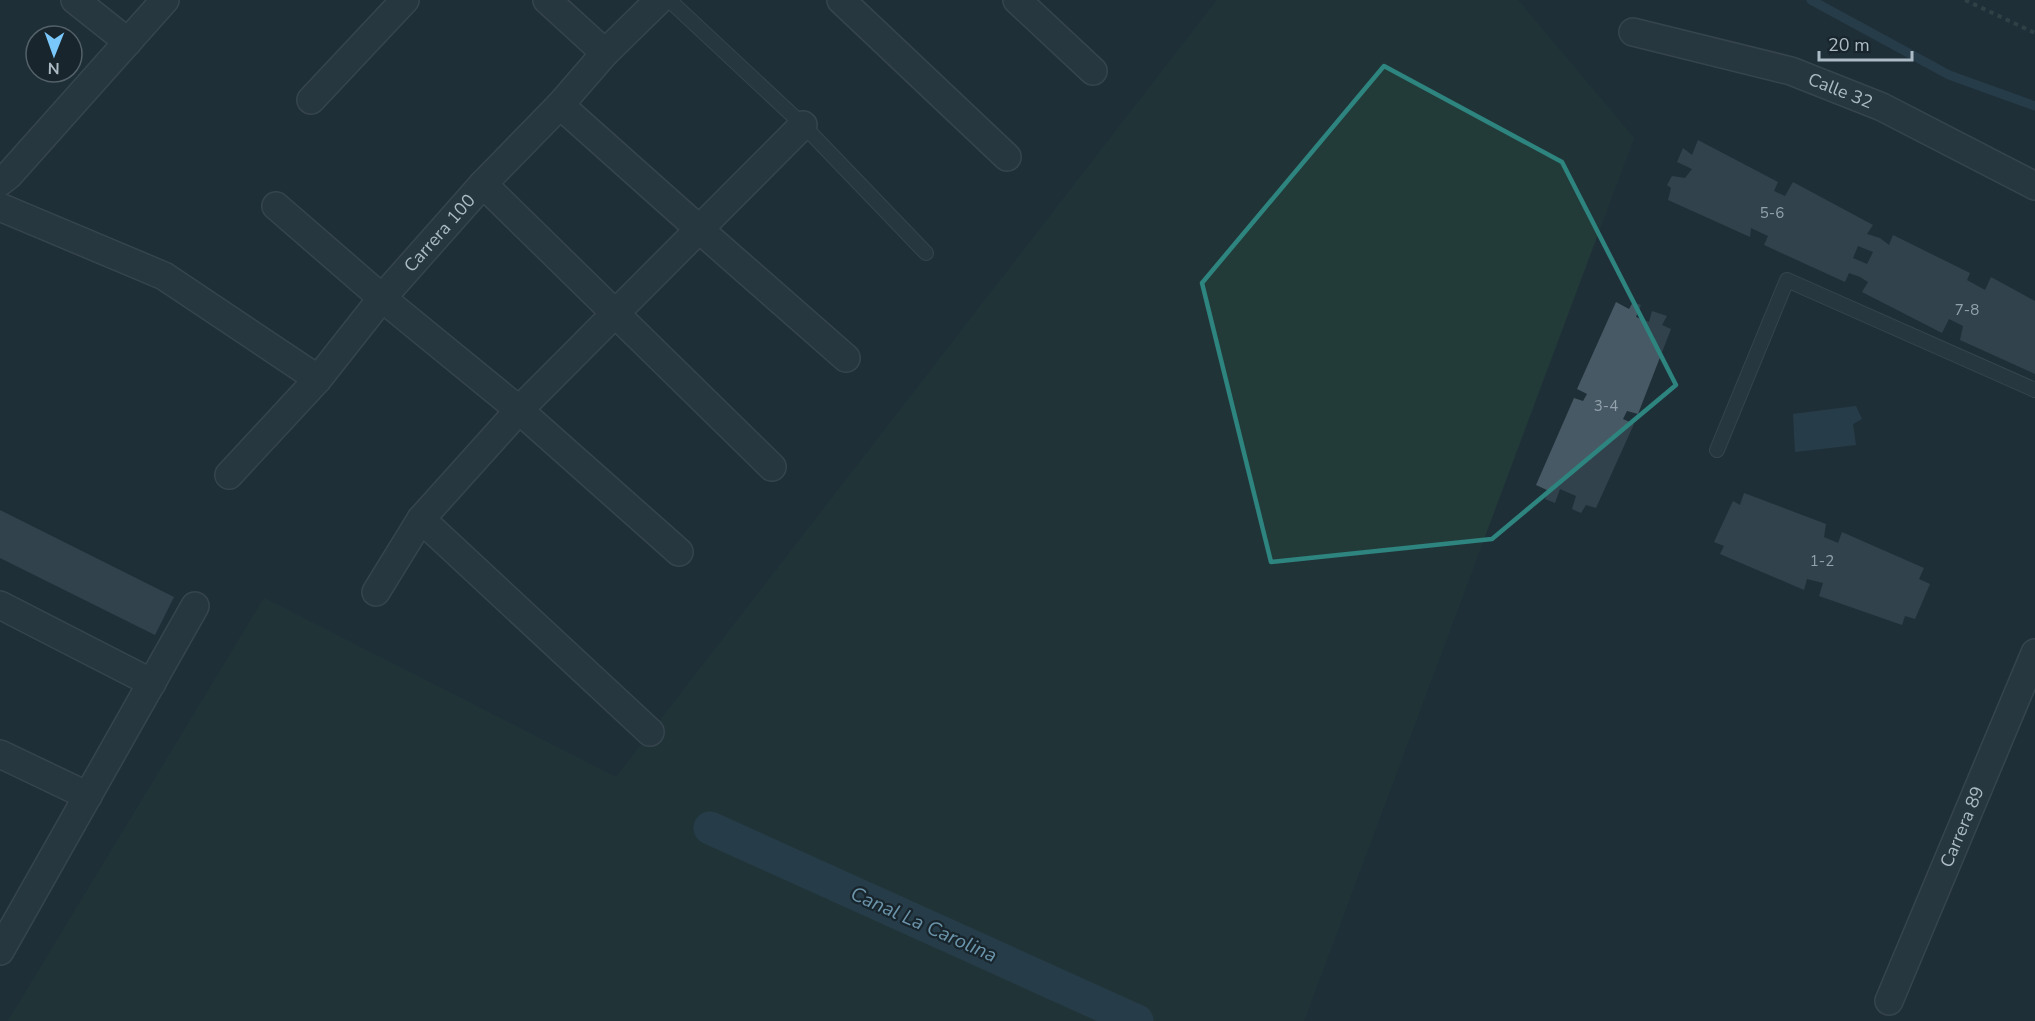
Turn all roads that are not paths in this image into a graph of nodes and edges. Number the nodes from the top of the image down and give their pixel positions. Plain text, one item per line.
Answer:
1 (75, 0) edge
2 (165, 0) edge
3 (405, 0) edge
4 (547, 0) edge
5 (659, 0) edge
6 (669, 0) edge
7 (841, 0) edge
8 (1017, 0) edge
9 (1633, 32) dead end
10 (128, 42) junction
11 (604, 53) junction
12 (1093, 70) dead end
13 (311, 100) dead end
14 (560, 105) junction
15 (803, 125) junction
16 (1007, 157) dead end
17 (0, 182) edge
18 (483, 184) junction
19 (2035, 186) edge
20 (276, 206) dead end
21 (0, 207) edge
22 (699, 230) junction
23 (926, 252) dead end
24 (382, 298) junction
25 (614, 314) junction
26 (846, 357) dead end
27 (318, 379) junction
28 (2035, 390) edge
29 (519, 410) junction
30 (1717, 450) dead end
31 (772, 467) dead end
32 (229, 475) dead end
33 (421, 519) junction
34 (679, 552) dead end
35 (376, 591) dead end
36 (0, 605) edge
37 (195, 606) dead end
38 (2035, 653) edge
39 (152, 683) junction
40 (651, 732) dead end
41 (0, 754) edge
42 (88, 796) junction
43 (0, 951) edge
44 (1889, 1001) dead end

1 - 10 street
2 - 10 street
3 - 13 street
4 - 11 street
5 - 11 street, Carrera 100
6 - 15 lane
7 - 16 street
8 - 12 street
9 - 19 street, Calle 32
10 - 17 street
11 - 14 street, Carrera 100
14 - 18 street, Carrera 100
14 - 22 street
15 - 22 street
15 - 23 lane
18 - 24 street, Carrera 100
18 - 25 street
20 - 24 street
21 - 27 street
22 - 25 street
22 - 26 street
24 - 27 street, Carrera 100
24 - 29 street
25 - 29 street
25 - 31 street
27 - 32 street, Carrera 100
28 - 30 lane
29 - 33 street
29 - 34 street
33 - 35 street
33 - 40 street
36 - 39 street
37 - 39 street
38 - 44 street, Carrera 89
39 - 42 street
41 - 42 street
42 - 43 street

